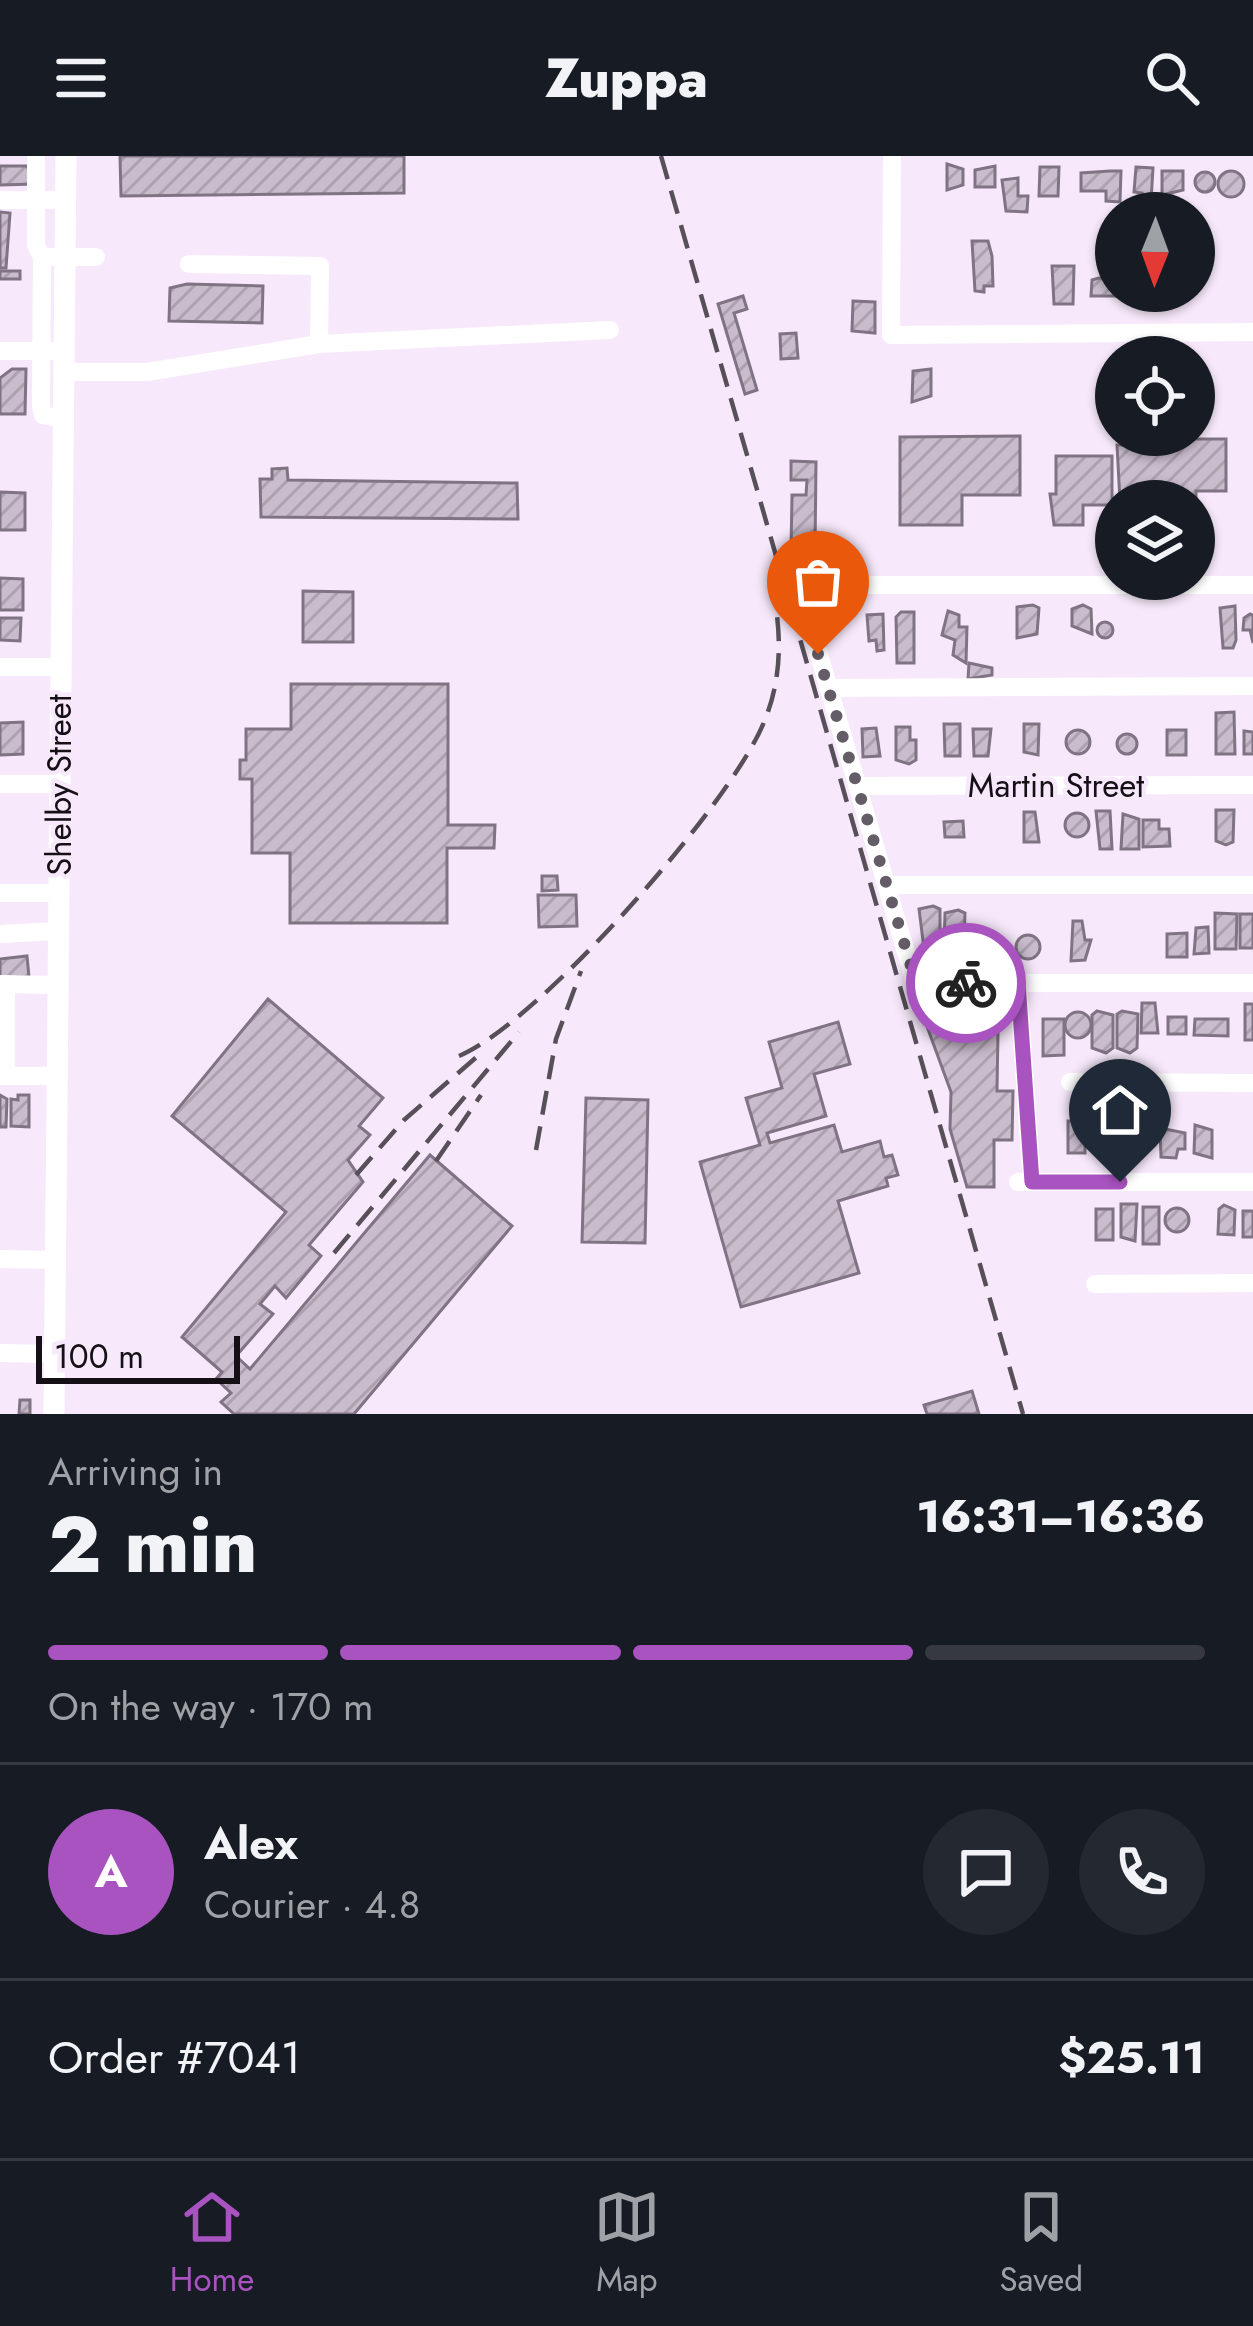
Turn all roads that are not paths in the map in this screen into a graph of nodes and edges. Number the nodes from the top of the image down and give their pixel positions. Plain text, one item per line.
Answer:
1 (36, 156) edge
2 (65, 156) edge
3 (892, 156) edge
4 (0, 200) edge
5 (36, 200) junction
6 (65, 200) junction
7 (53, 257) junction
8 (97, 257) dead end
9 (189, 264) dead end
10 (610, 330) dead end
11 (1253, 332) edge
12 (319, 344) junction
13 (0, 351) edge
14 (56, 358) junction
15 (1253, 585) edge
16 (0, 667) edge
17 (60, 667) junction
18 (1253, 686) edge
19 (828, 688) junction
20 (0, 784) edge
21 (59, 784) junction
22 (1253, 785) edge
23 (859, 786) junction
24 (887, 885) junction
25 (1253, 885) edge
26 (0, 893) edge
27 (58, 893) junction
28 (57, 931) junction
29 (0, 934) edge
30 (1018, 983) junction
31 (1253, 983) edge
32 (3, 984) edge
33 (57, 985) junction
34 (3, 1076) edge
35 (57, 1076) junction
36 (1070, 1082) dead end
37 (1253, 1083) edge
38 (1253, 1182) edge
39 (0, 1259) edge
40 (55, 1260) junction
41 (1253, 1283) edge
42 (1095, 1284) dead end
43 (0, 1353) edge
44 (54, 1354) junction
45 (54, 1414) edge

1 - 5 street
2 - 6 main road, Shelby Street
3 - 11 street
4 - 5 street
5 - 6 street
5 - 7 street
6 - 7 main road, Shelby Street
7 - 8 street
7 - 14 main road, Shelby Street
9 - 12 street
10 - 12 street
12 - 14 street
13 - 14 street
14 - 17 main road, Shelby Street
15 - 19 street
16 - 17 street
17 - 21 main road, Shelby Street
18 - 19 street
19 - 23 street
20 - 21 street
21 - 27 main road, Shelby Street
22 - 23 street, Martin Street
23 - 24 street
24 - 25 street
24 - 30 street
26 - 27 street
27 - 28 main road, Shelby Street
28 - 29 street
28 - 33 main road, Shelby Street
30 - 31 street
30 - 38 street
32 - 33 street
32 - 34 street
33 - 35 main road, Shelby Street
34 - 35 street
35 - 40 main road, Shelby Street
36 - 37 street
39 - 40 street
40 - 44 main road, Shelby Street
41 - 42 street
43 - 44 street
44 - 45 main road, Shelby Street

